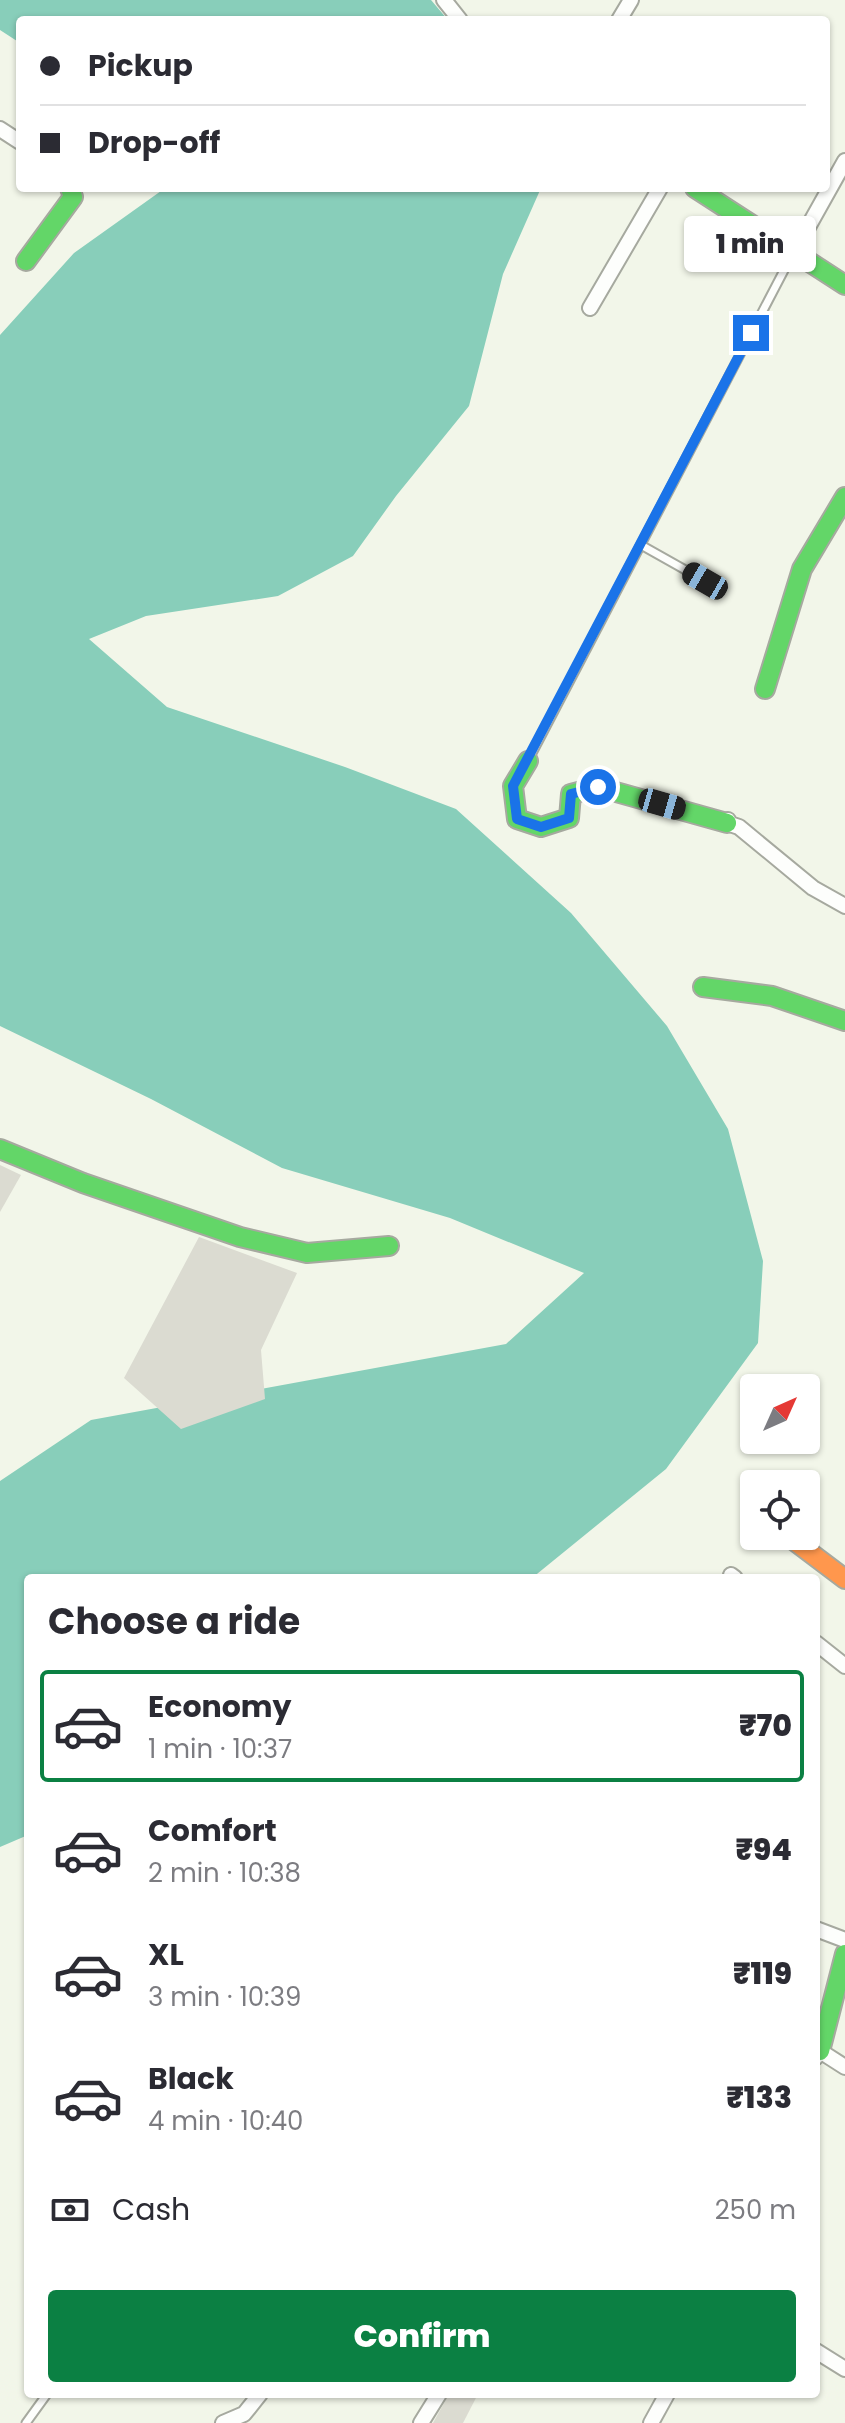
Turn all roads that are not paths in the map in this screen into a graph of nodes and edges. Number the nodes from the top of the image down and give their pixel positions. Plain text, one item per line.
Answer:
1 (444, 0) edge
2 (457, 16) edge
3 (845, 161) edge
4 (830, 188) edge
5 (71, 192) edge
6 (658, 192) edge
7 (701, 192) edge
8 (828, 192) edge
9 (793, 254) junction
10 (26, 261) dead end
11 (845, 285) edge
12 (590, 308) dead end
13 (845, 497) edge
14 (641, 545) junction
15 (705, 581) dead end
16 (765, 689) dead end
17 (528, 761) joint
18 (727, 822) joint
19 (845, 906) edge
20 (703, 987) dead end
21 (845, 1021) edge
22 (0, 1149) edge
23 (389, 1246) dead end
24 (807, 1550) edge
25 (845, 1579) edge
26 (820, 1646) edge
27 (845, 1666) edge
28 (820, 1931) edge
29 (845, 1940) edge
30 (845, 1954) edge
31 (820, 2047) edge
32 (820, 2055) edge
33 (845, 2067) edge
34 (820, 2353) edge
35 (845, 2369) edge
36 (44, 2398) edge
37 (257, 2398) edge
38 (437, 2398) edge
39 (665, 2398) edge
40 (26, 2423) edge
41 (223, 2423) edge
42 (421, 2423) edge
43 (651, 2423) edge

1 - 2 street
3 - 4 street
5 - 10 street
6 - 12 street
7 - 9 street
8 - 9 street
9 - 11 street
9 - 14 lane
13 - 16 street
14 - 15 lane
14 - 17 lane
17 - 18 street
18 - 19 street
20 - 21 street
22 - 23 street
24 - 25 street
26 - 27 street
28 - 29 street
30 - 31 street
32 - 33 street
34 - 35 street
36 - 40 lane
37 - 41 street
38 - 42 street
39 - 43 street

